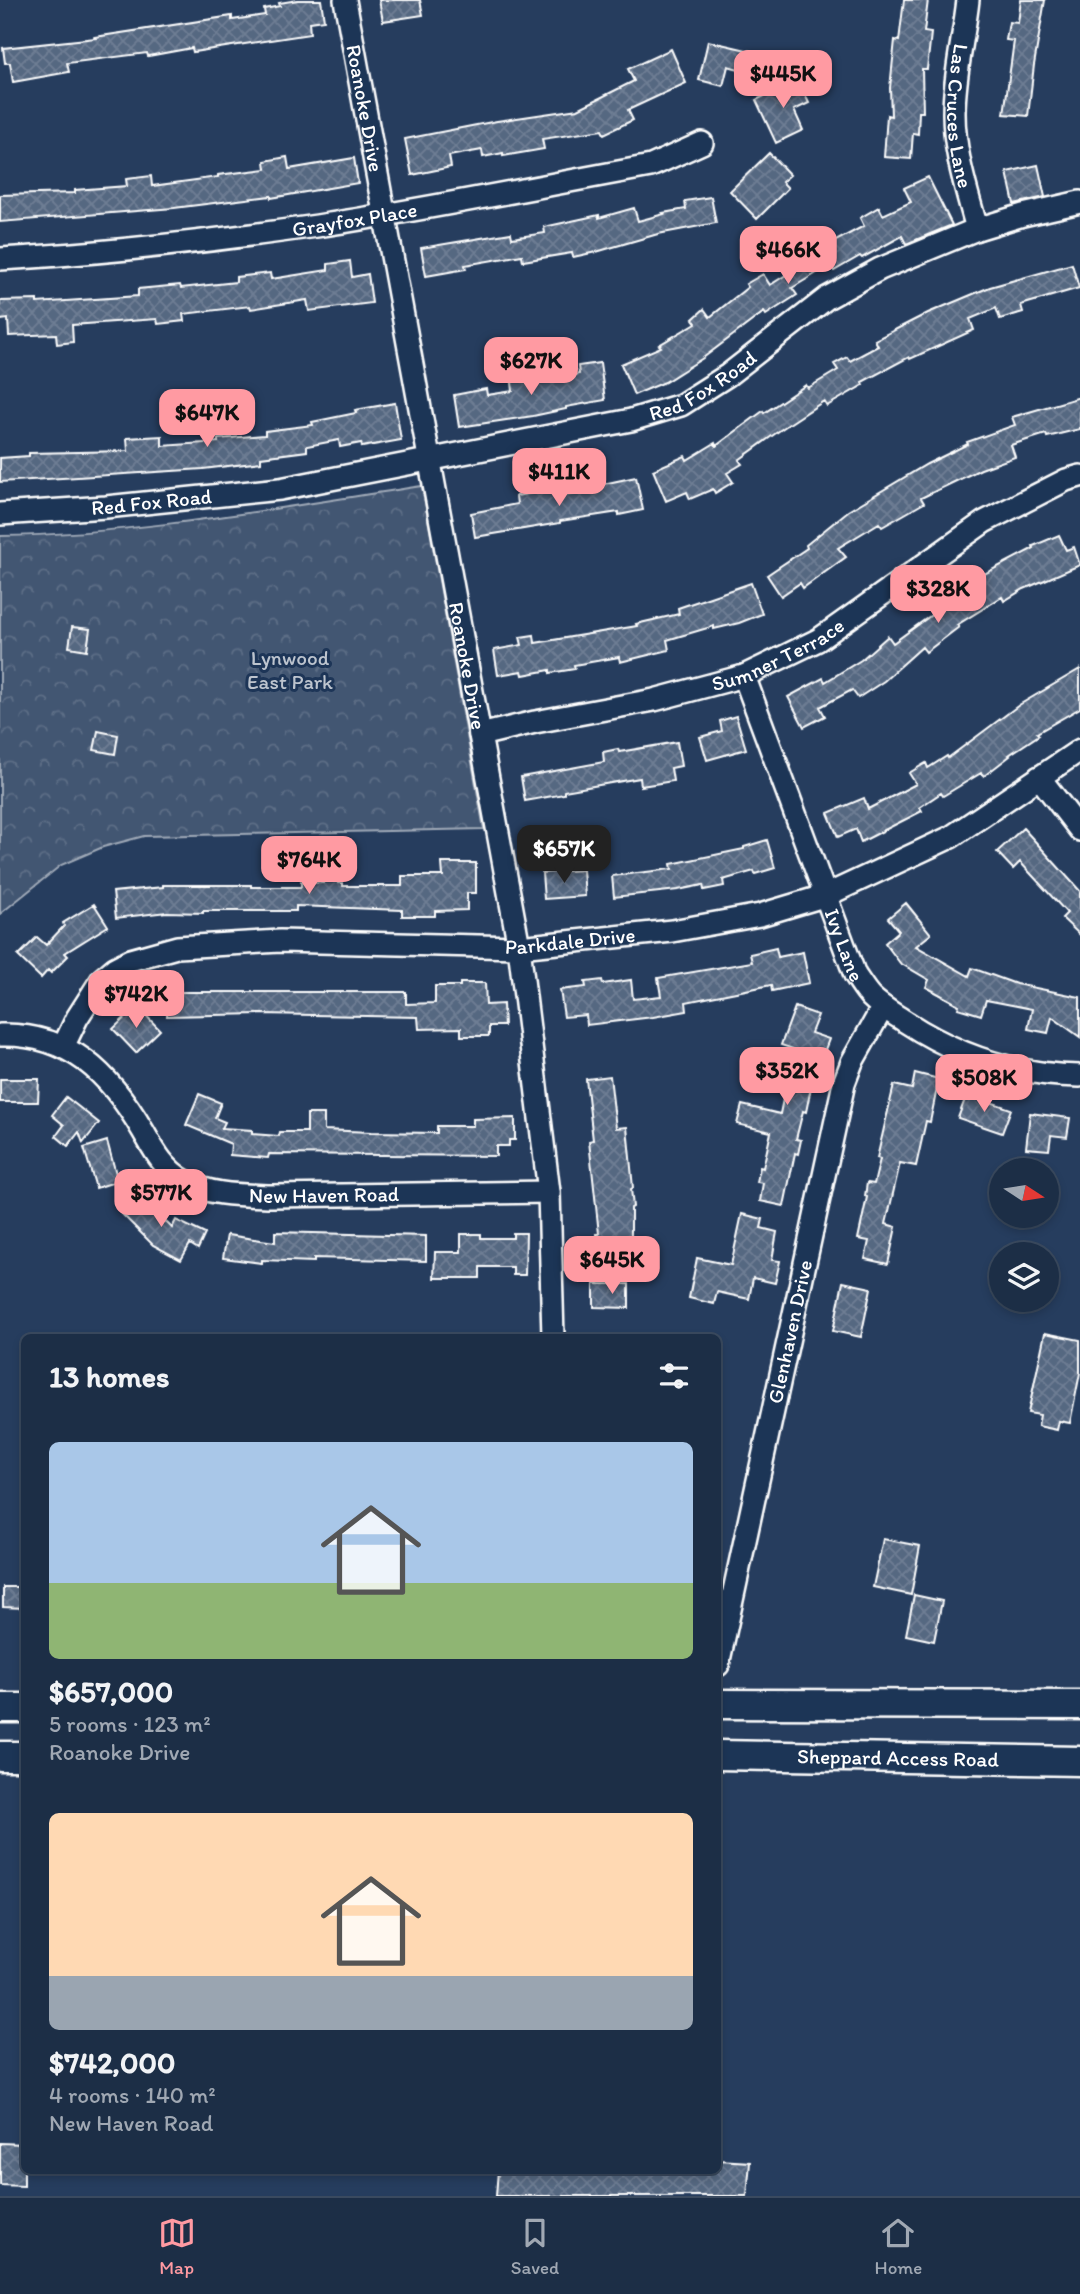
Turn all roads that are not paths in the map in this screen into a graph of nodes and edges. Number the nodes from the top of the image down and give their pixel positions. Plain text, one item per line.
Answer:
1 (345, 0) edge
2 (968, 0) edge
3 (702, 143) dead end
4 (1080, 202) edge
5 (384, 214) junction
6 (977, 229) junction
7 (0, 259) edge
8 (429, 459) junction
9 (1080, 476) edge
10 (0, 514) edge
11 (744, 676) junction
12 (480, 735) junction
13 (1080, 750) edge
14 (1039, 777) junction
15 (1080, 830) edge
16 (827, 895) junction
17 (519, 947) junction
18 (883, 1007) junction
19 (0, 1034) edge
20 (63, 1047) junction
21 (1080, 1076) edge
22 (549, 1192) junction
23 (553, 1334) edge
24 (721, 1651) edge
25 (721, 1704) edge
26 (1080, 1705) edge
27 (0, 1708) edge
28 (21, 1708) edge
29 (721, 1755) edge
30 (0, 1756) edge
31 (21, 1756) edge
32 (1080, 1761) edge

1 - 5 street, Roanoke Drive
2 - 6 street, Las Cruces Lane
3 - 5 street, Grayfox Place
4 - 6 street, Red Fox Road
5 - 7 street, Grayfox Place
5 - 8 street, Roanoke Drive
6 - 8 street, Red Fox Road
8 - 10 street, Red Fox Road
8 - 12 street, Roanoke Drive
9 - 11 street, Sumner Terrace
11 - 12 street, Sumner Terrace
11 - 16 street, Ivy Lane
12 - 17 street, Roanoke Drive
13 - 14 street, Parkdale Drive
14 - 15 street
14 - 16 street, Parkdale Drive
16 - 17 street, Parkdale Drive
16 - 18 street, Ivy Lane
17 - 20 street, Parkdale Drive
17 - 22 street, Roanoke Drive
18 - 21 street, Ivy Lane
18 - 24 street, Glenhaven Drive
19 - 20 street, New Haven Road
20 - 22 street, New Haven Road
22 - 23 street, Roanoke Drive
25 - 26 main road
27 - 28 main road
29 - 32 main road, Sheppard Access Road
30 - 31 main road

